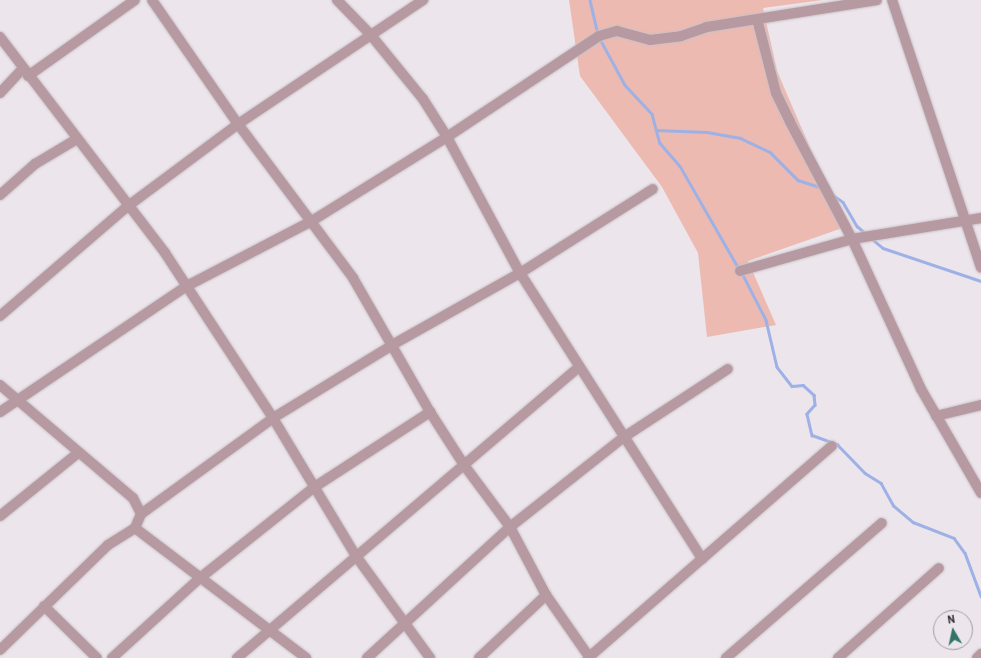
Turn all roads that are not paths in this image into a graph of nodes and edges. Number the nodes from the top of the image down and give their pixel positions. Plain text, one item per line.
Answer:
1 (134, 0) edge
2 (152, 0) edge
3 (337, 0) edge
4 (423, 0) edge
5 (877, 0) edge
6 (892, 0) edge
7 (757, 19) junction
8 (370, 34) junction
9 (0, 36) edge
10 (25, 73) junction
11 (0, 93) edge
12 (238, 124) junction
13 (447, 137) junction
14 (77, 140) junction
15 (653, 190) dead end
16 (0, 194) edge
17 (128, 206) junction
18 (981, 218) edge
19 (965, 220) junction
20 (310, 222) junction
21 (852, 239) junction
22 (981, 268) edge
23 (740, 271) dead end
24 (520, 273) junction
25 (187, 286) junction
26 (0, 316) edge
27 (394, 344) junction
28 (579, 367) junction
29 (728, 369) dead end
30 (0, 385) edge
31 (16, 399) junction
32 (0, 402) edge
33 (981, 405) edge
34 (0, 412) edge
35 (430, 412) junction
36 (936, 416) junction
37 (273, 418) junction
38 (624, 438) junction
39 (832, 446) dead end
40 (78, 453) junction
41 (464, 465) junction
42 (313, 488) junction
43 (981, 493) edge
44 (141, 514) junction
45 (0, 516) edge
46 (882, 523) dead end
47 (510, 527) junction
48 (135, 528) junction
49 (356, 556) junction
50 (702, 559) junction
51 (939, 568) dead end
52 (200, 578) junction
53 (546, 595) junction
54 (44, 606) junction
55 (405, 623) junction
56 (268, 631) junction
57 (0, 650) edge
58 (981, 654) edge
59 (97, 658) edge
60 (112, 658) edge
61 (237, 658) edge
62 (306, 658) edge
63 (367, 658) edge
64 (430, 658) edge
65 (479, 658) edge
66 (589, 658) edge
67 (726, 658) edge
68 (838, 658) edge
69 (977, 658) edge

1 - 10 street
2 - 12 street
3 - 8 street
4 - 8 street
5 - 7 street
6 - 19 street
7 - 13 street
7 - 21 street
8 - 12 street
8 - 13 street
9 - 10 street
10 - 11 street
10 - 14 street
12 - 17 street
12 - 20 street
13 - 20 street
13 - 24 street
14 - 16 street
14 - 17 street
15 - 24 street
17 - 25 street
17 - 26 street
18 - 19 street
19 - 21 street
19 - 22 street
20 - 25 street
20 - 27 street
21 - 23 street
21 - 36 street
24 - 27 street
24 - 28 street
25 - 31 street
25 - 37 street
27 - 35 street
27 - 37 street
28 - 38 street
28 - 41 street
29 - 38 street
30 - 31 street
31 - 32 street
31 - 34 street
31 - 40 street
33 - 36 street
35 - 41 street
35 - 42 street
36 - 43 street
37 - 42 street
37 - 44 street
38 - 47 street
38 - 50 street
39 - 50 street
40 - 44 street
40 - 45 street
41 - 47 street
41 - 49 street
42 - 49 street
42 - 52 street
44 - 48 street
46 - 67 street
47 - 53 street
47 - 55 street
48 - 52 street
48 - 54 street
49 - 55 street
49 - 56 street
50 - 66 street
51 - 68 street
52 - 56 street
52 - 60 street
53 - 65 street
53 - 66 street
54 - 57 street
54 - 59 street
55 - 63 street
55 - 64 street
56 - 61 street
56 - 62 street
58 - 69 street

